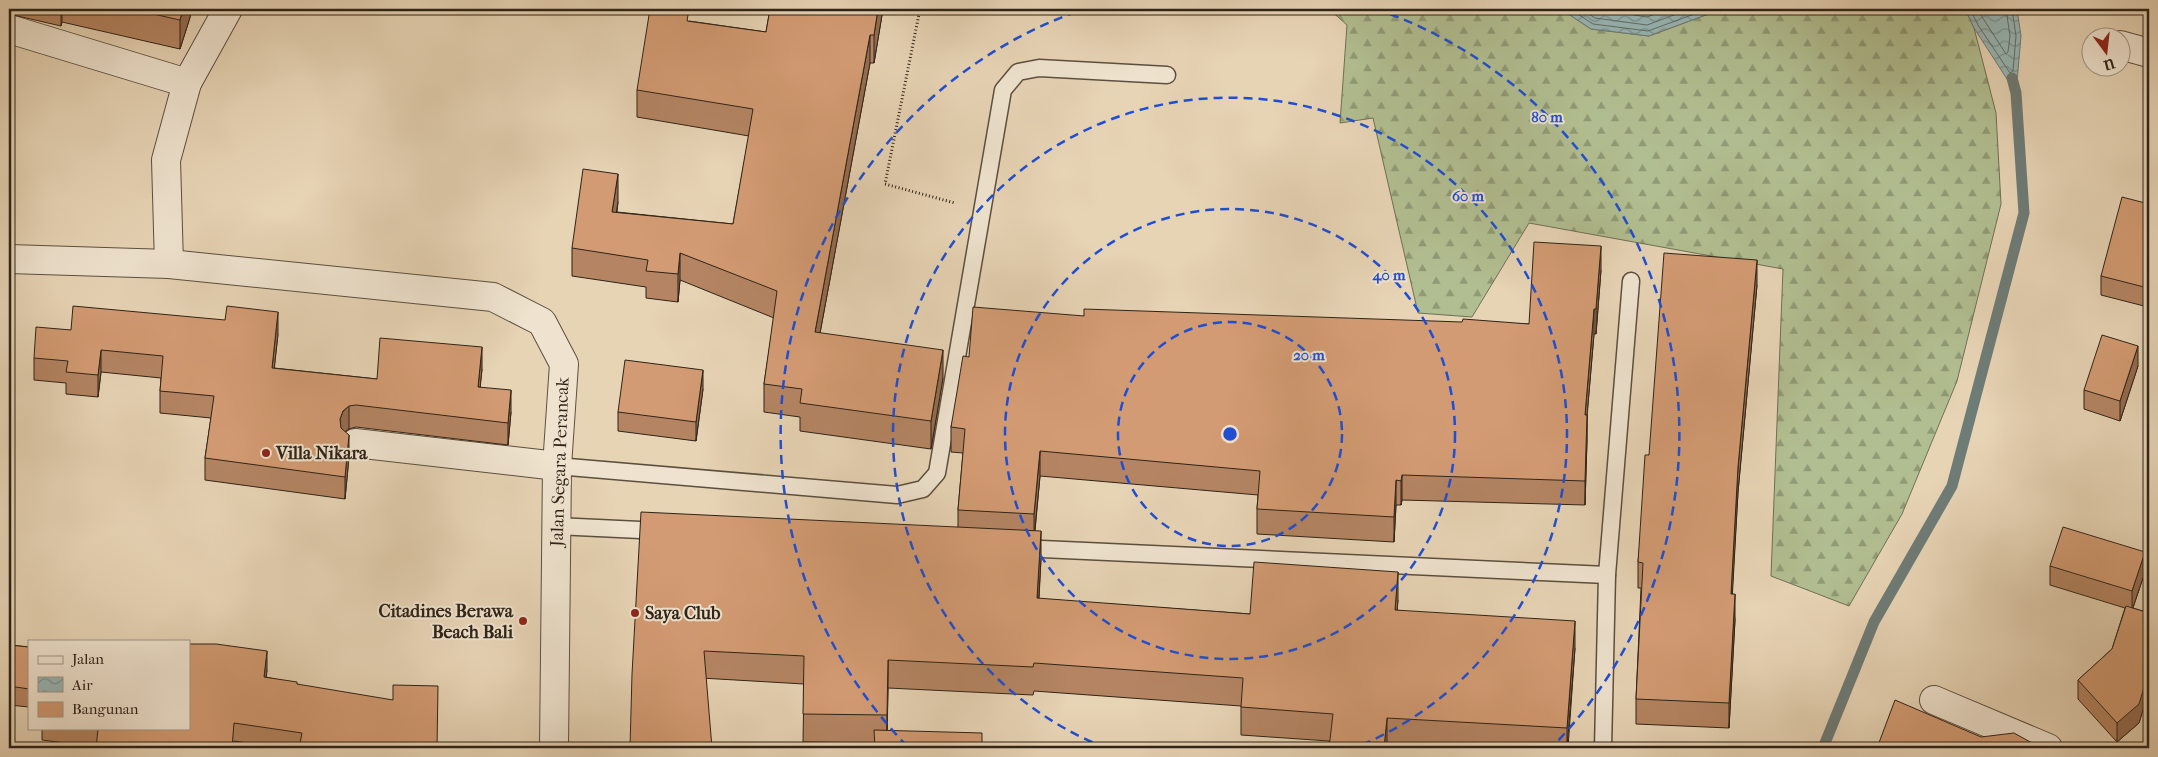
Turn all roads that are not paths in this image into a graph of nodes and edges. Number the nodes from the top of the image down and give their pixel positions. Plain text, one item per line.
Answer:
1 (228, 9) edge
2 (9, 29) edge
3 (2130, 48) edge
4 (2149, 54) edge
5 (1168, 75) dead end
6 (187, 82) junction
7 (9, 259) edge
8 (168, 264) junction
9 (1631, 281) dead end
10 (355, 443) dead end
11 (557, 466) junction
12 (556, 526) junction
13 (675, 532) edge
14 (1002, 547) edge
15 (1607, 575) junction
16 (1934, 700) dead end
17 (554, 748) edge
18 (1603, 748) edge
19 (2048, 748) edge

1 - 6 street
2 - 6 street
3 - 4 street
5 - 11 lane
6 - 8 street
7 - 8 street, Jalan Segara Perancak
8 - 11 street, Jalan Segara Perancak
9 - 15 lane
10 - 11 street
11 - 12 street, Jalan Segara Perancak
12 - 13 lane
12 - 17 street, Jalan Segara Perancak
14 - 15 lane
15 - 18 lane
16 - 19 street

